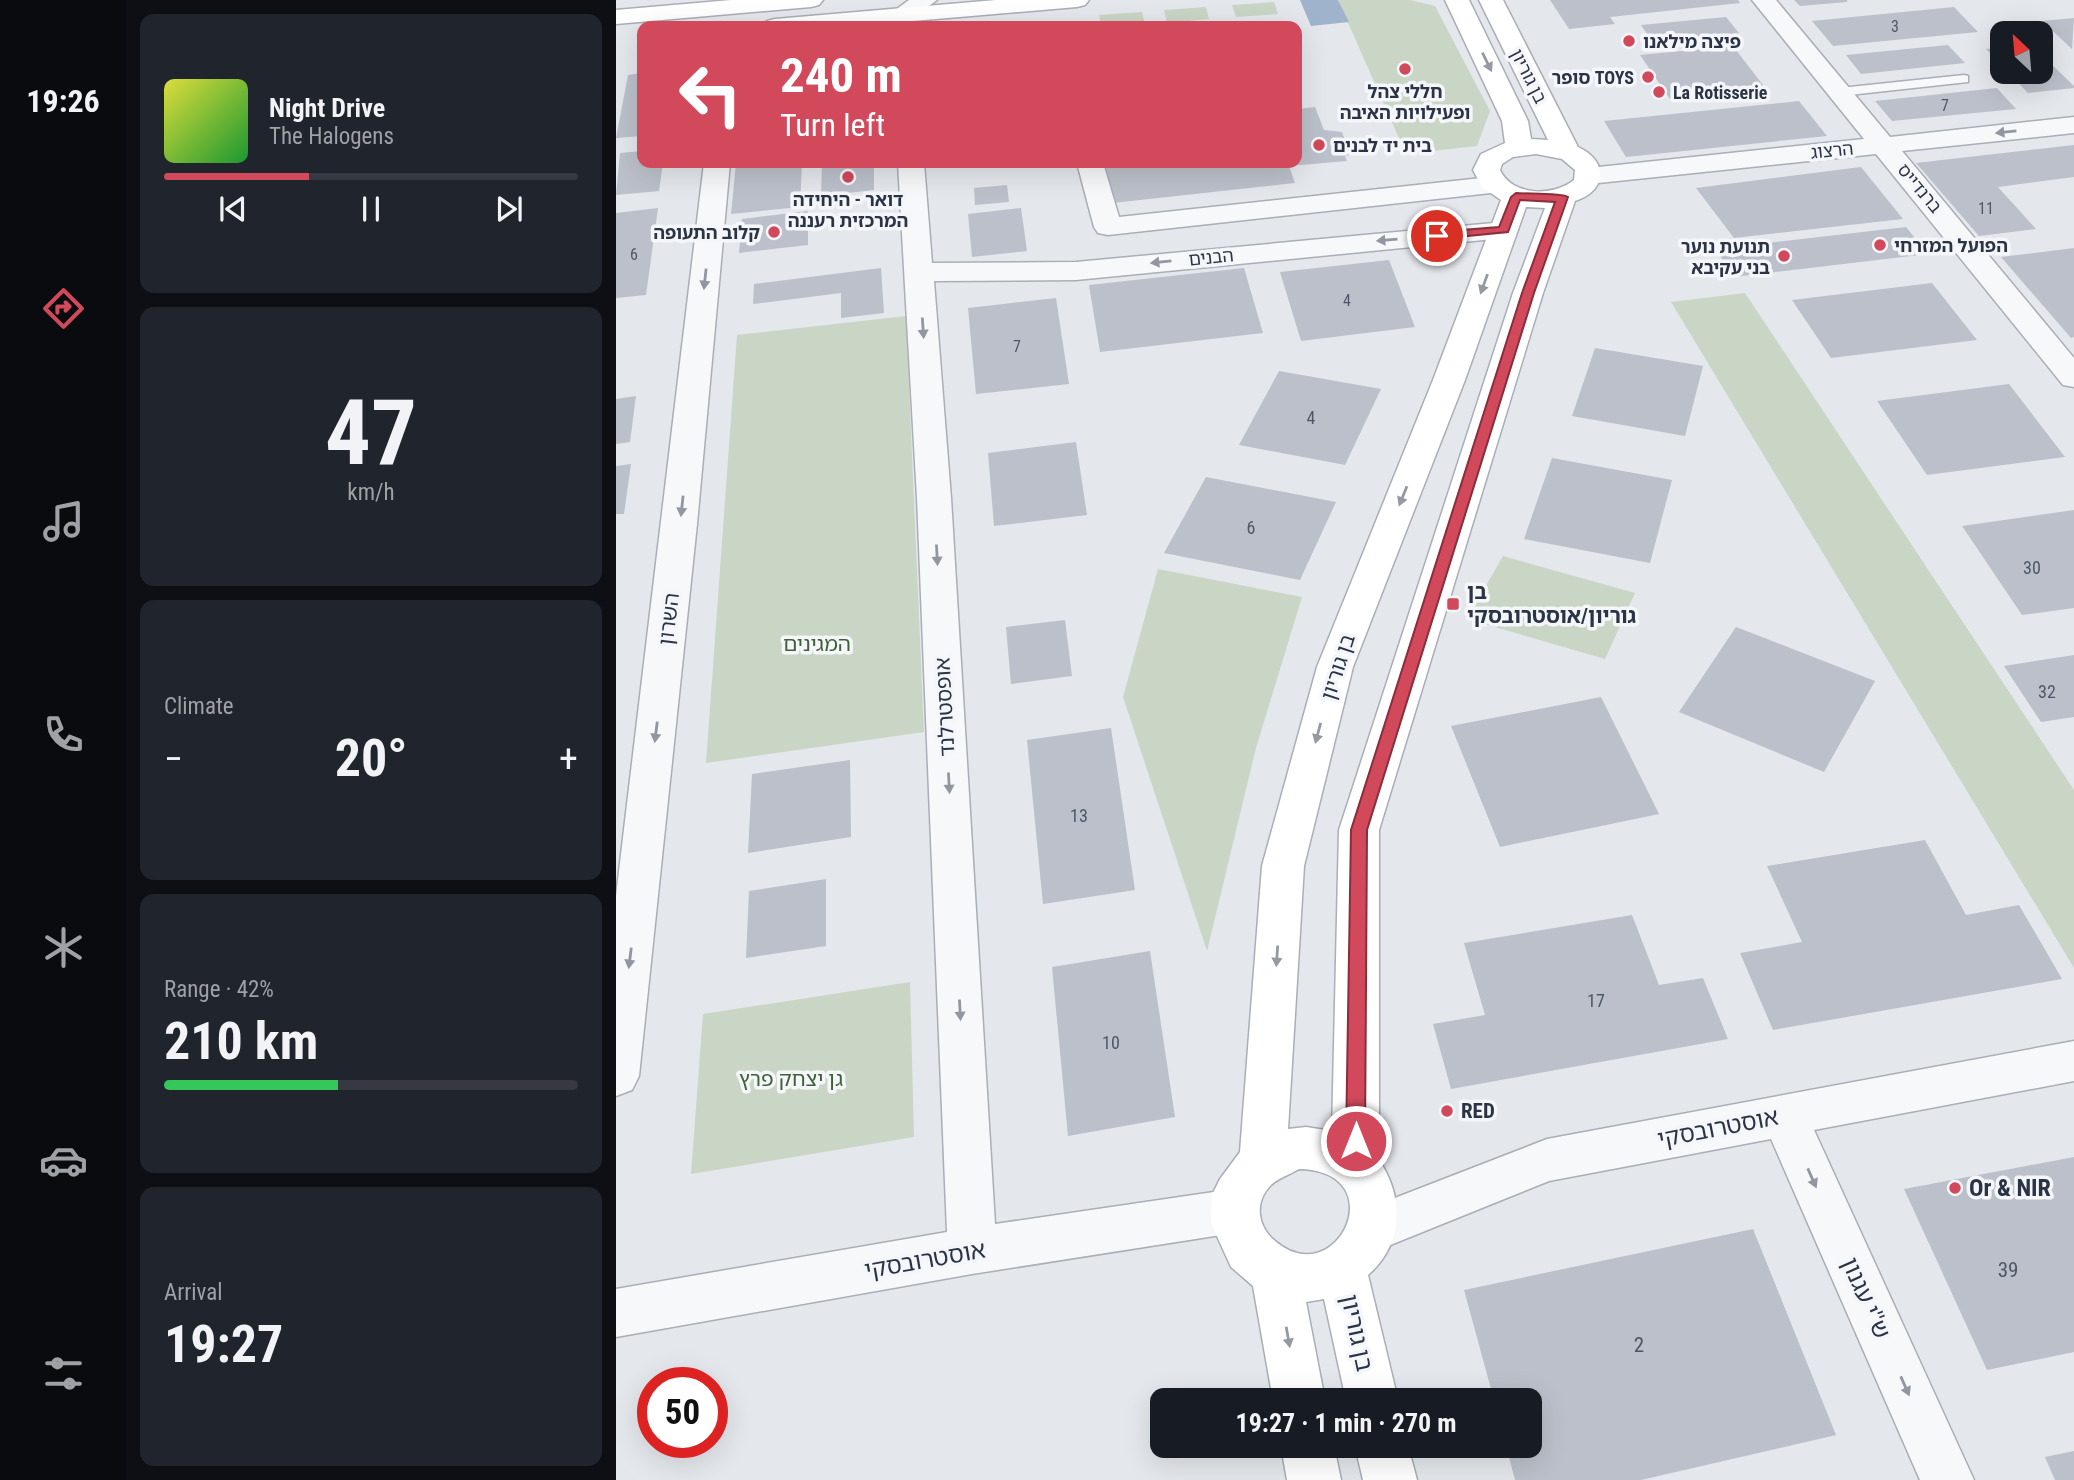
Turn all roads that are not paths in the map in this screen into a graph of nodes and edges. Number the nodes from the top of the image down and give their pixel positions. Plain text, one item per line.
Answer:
1 (727, 0) edge
2 (813, 0) edge
3 (819, 0) edge
4 (925, 0) edge
5 (1077, 0) edge
6 (1491, 0) edge
7 (1764, 0) edge
8 (781, 1) edge
9 (1455, 1) edge
10 (703, 10) junction
11 (616, 18) edge
12 (798, 21) edge
13 (802, 21) edge
14 (900, 21) edge
15 (637, 38) edge
16 (616, 40) edge
17 (1964, 79) dead end
18 (1840, 92) junction
19 (2074, 125) edge
20 (1884, 145) junction
21 (1519, 147) junction
22 (1567, 152) junction
23 (716, 168) edge
24 (911, 168) edge
25 (1091, 168) edge
26 (1576, 187) junction
27 (1504, 204) junction
28 (917, 272) junction
29 (2074, 378) edge
30 (2074, 1061) edge
31 (616, 1076) edge
32 (1784, 1115) junction
33 (1263, 1161) junction
34 (1355, 1167) junction
35 (1234, 1211) junction
36 (1373, 1229) junction
37 (972, 1251) junction
38 (1342, 1267) junction
39 (1276, 1273) junction
40 (616, 1313) edge
41 (1297, 1388) edge
42 (1369, 1388) edge
43 (1310, 1458) edge
44 (1385, 1458) edge
45 (1314, 1480) edge
46 (1390, 1480) edge
47 (1948, 1480) edge

1 - 10 main road
2 - 8 main road
3 - 13 main road
4 - 14 street
5 - 14 main road
6 - 22 main road, בן גוריון
7 - 18 street, ברנדייס
8 - 10 main road
8 - 12 main road
9 -> 21 main road, בן גוריון
10 - 11 main road
15 - 16 main road
17 - 18 lane
18 - 20 street, ברנדייס
19 -> 20 street, הרצוג
20 - 26 street, הרצוג
20 - 29 street, ברנדייס
21 - 22 main road
21 - 27 main road, בן גוריון
22 - 26 main road, בן גוריון
23 -> 31 street, השרון
24 - 28 street, אופסטרלנד
25 - 27 street, הבנים
26 - 27 main road
26 - 34 main road
27 -> 28 street, הבנים
27 -> 33 main road, בן גוריון
28 -> 37 street, אופסטרלנד
30 - 32 street, אוסטרובסקי
32 - 36 street, אוסטרובסקי
32 -> 47 street, ש''י עגנון
33 - 34 main road
33 - 35 main road
34 - 36 main road
35 - 37 street, אוסטרובסקי
35 - 39 main road
36 - 38 main road
37 - 40 street, אוסטרובסקי
38 - 39 main road
38 - 42 main road, בן גוריון
39 -> 41 main road
43 - 45 main road
44 - 46 main road

